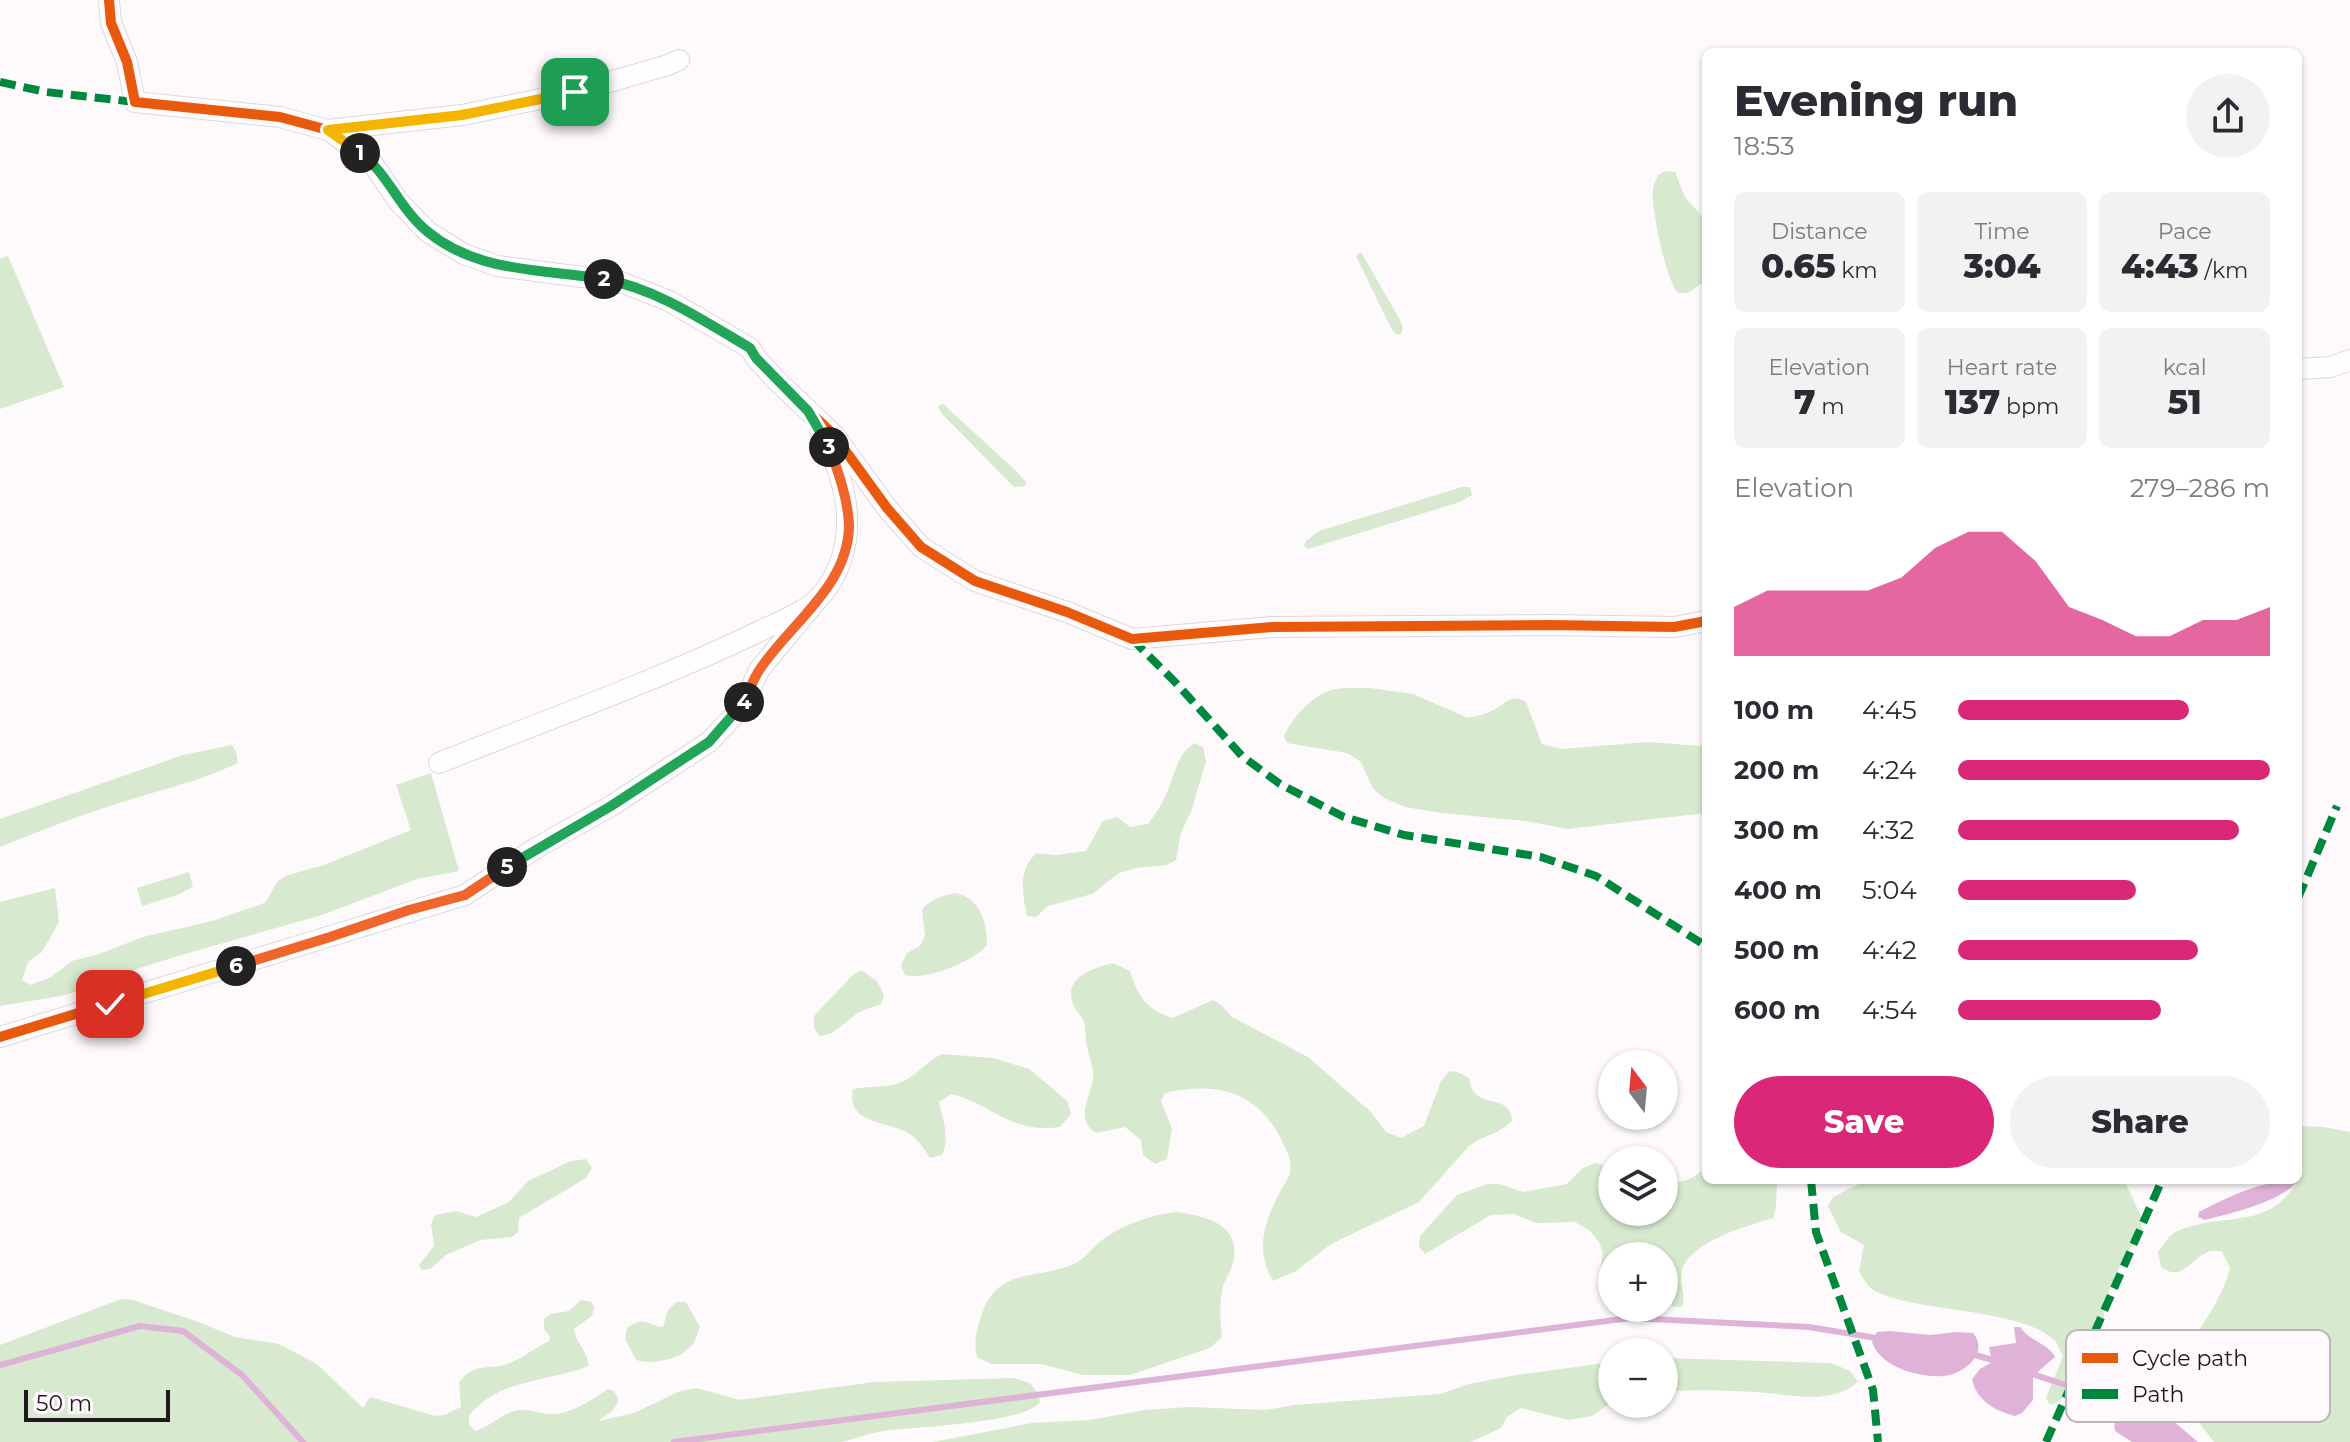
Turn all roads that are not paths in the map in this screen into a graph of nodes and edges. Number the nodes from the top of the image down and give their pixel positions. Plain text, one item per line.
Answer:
1 (109, 0) edge
2 (679, 60) dead end
3 (328, 130) junction
4 (2350, 360) edge
5 (2302, 369) edge
6 (808, 411) junction
7 (821, 595) junction
8 (1702, 622) edge
9 (439, 763) dead end
10 (0, 1037) edge

1 - 3 street
2 - 3 street
3 - 6 street
4 - 5 street
6 - 7 street
6 - 8 street
7 - 9 street
7 - 10 street

